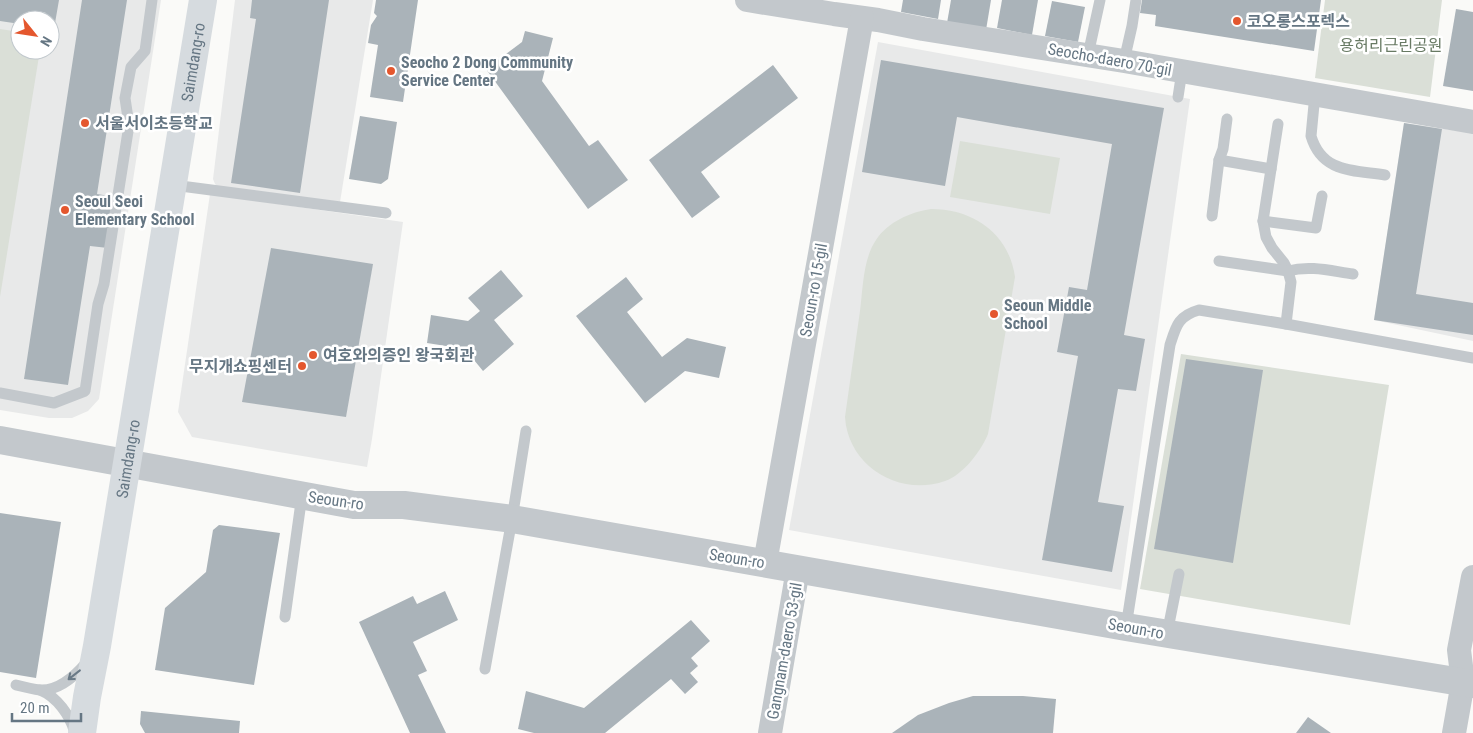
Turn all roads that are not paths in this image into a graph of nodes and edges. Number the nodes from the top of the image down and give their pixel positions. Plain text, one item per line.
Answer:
1 (152, 0) edge
2 (203, 0) edge
3 (746, 0) edge
4 (1100, 0) edge
5 (1136, 0) edge
6 (874, 12) edge
7 (1088, 55) junction
8 (1124, 61) junction
9 (1182, 71) junction
10 (1315, 94) junction
11 (1178, 97) dead end
12 (1227, 119) dead end
13 (1473, 122) edge
14 (1278, 124) dead end
15 (1219, 160) junction
16 (1271, 169) junction
17 (1385, 175) dead end
18 (173, 184) junction
19 (1322, 196) dead end
20 (386, 213) dead end
21 (1212, 216) dead end
22 (1263, 220) junction
23 (1219, 261) dead end
24 (1288, 271) junction
25 (1353, 274) dead end
26 (1286, 324) junction
27 (1473, 358) edge
28 (0, 393) edge
29 (526, 430) dead end
30 (0, 440) edge
31 (127, 464) junction
32 (302, 495) junction
33 (512, 519) junction
34 (765, 563) junction
35 (798, 569) junction
36 (1179, 574) dead end
37 (1473, 577) edge
38 (285, 617) dead end
39 (1126, 627) junction
40 (1167, 634) junction
41 (98, 646) junction
42 (485, 669) dead end
43 (1468, 683) edge
44 (16, 685) dead end
45 (40, 690) junction
46 (75, 733) edge
47 (82, 733) edge
48 (770, 733) edge
49 (1454, 733) edge

1 - 28 lane
2 - 18 main road, Saimdang-ro
3 - 6 street, Seocho-daero 70-gil
4 - 7 lane
5 - 8 lane
6 - 7 street, Seocho-daero 70-gil
6 - 34 street, Seoun-ro 15-gil
7 - 8 street, Seocho-daero 70-gil
8 - 9 street, Seocho-daero 70-gil
9 - 10 street, Seocho-daero 70-gil
9 - 11 lane
10 - 13 street, Seocho-daero 70-gil
10 - 17 lane
12 - 15 lane
14 - 16 lane
15 - 16 lane
15 - 21 lane
16 - 22 lane
18 - 20 lane
18 - 31 main road, Saimdang-ro
19 - 22 lane
22 - 24 lane
23 - 24 lane
24 - 25 lane
24 - 26 lane
26 - 27 lane
26 - 39 lane
29 - 33 lane
30 - 31 street, Seoun-ro
31 - 32 street, Seoun-ro
31 - 41 main road, Saimdang-ro
32 - 33 street, Seoun-ro
32 - 38 lane
33 - 34 street, Seoun-ro
33 - 42 lane
34 - 35 street, Seoun-ro
35 - 39 street, Seoun-ro
35 - 48 street, Gangnam-daero 53-gil
36 - 40 lane
37 - 43 street
39 - 40 street, Seoun-ro
40 - 43 street, Seoun-ro
41 -> 45 lane
41 - 47 main road, Saimdang-ro
43 - 49 street
44 - 45 lane
45 - 46 lane

